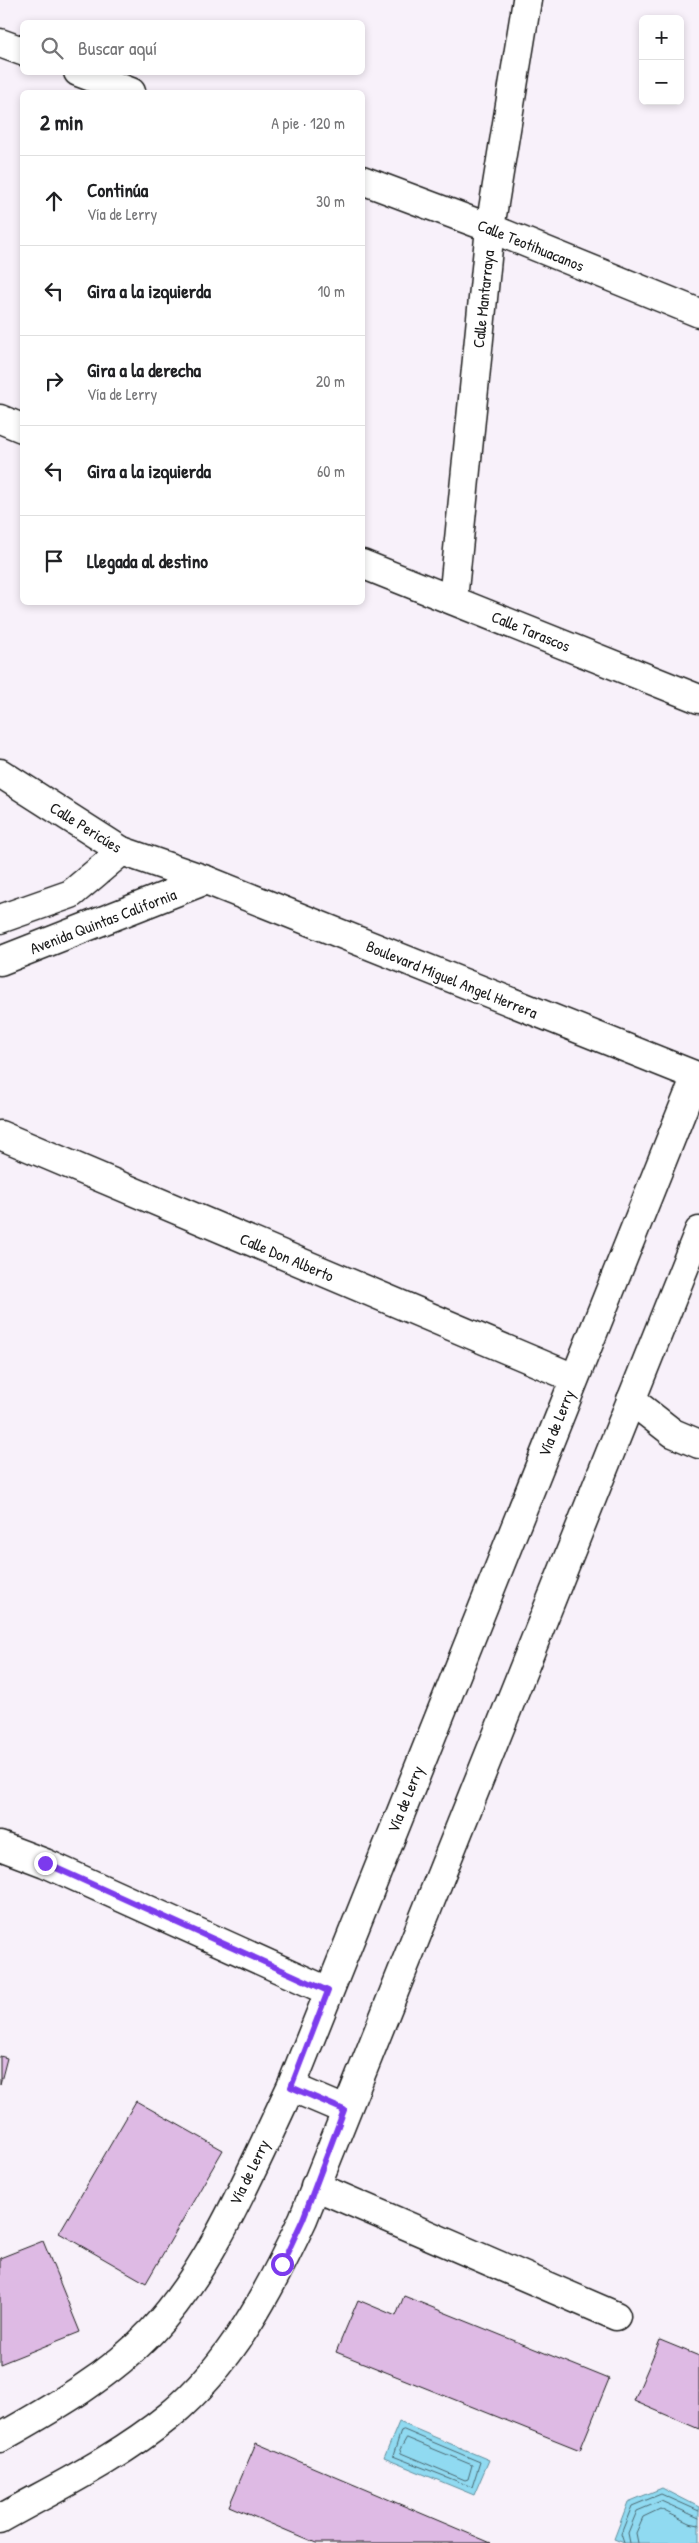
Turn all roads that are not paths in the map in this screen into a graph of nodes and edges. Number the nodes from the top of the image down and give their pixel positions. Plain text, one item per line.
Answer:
1 (527, 0) edge
2 (0, 43) edge
3 (20, 50) edge
4 (86, 75) edge
5 (126, 90) edge
6 (365, 181) edge
7 (490, 228) junction
8 (699, 314) edge
9 (0, 419) edge
10 (20, 427) edge
11 (365, 565) edge
12 (453, 600) junction
13 (699, 699) edge
14 (0, 773) edge
15 (122, 851) junction
16 (206, 880) junction
17 (0, 919) edge
18 (0, 961) edge
19 (697, 1077) edge
20 (0, 1135) edge
21 (699, 1231) edge
22 (574, 1378) junction
23 (631, 1400) junction
24 (699, 1444) edge
25 (0, 1846) edge
26 (328, 1991) junction
27 (291, 2087) junction
28 (344, 2110) junction
29 (315, 2186) junction
30 (616, 2316) dead end
31 (0, 2438) edge
32 (0, 2519) edge

1 - 7 street, Calle Mantarraya
2 - 3 street
4 - 5 street
6 - 7 street, Calle Teotihuacanos
7 - 8 street, Calle Teotihuacanos
7 - 12 street, Calle Mantarraya
9 - 10 street
11 - 12 street, Calle Tarascos
12 - 13 street, Calle Tarascos
14 - 15 street, Calle Pericúes
15 - 16 street, Calle Pericúes
15 - 17 street
16 - 18 street, Avenida Quintas California
16 - 19 street, Boulevard Miguel Angel Herrera
19 - 22 street, Vía de Lerry
20 - 22 street, Calle Don Alberto
21 - 23 street
22 - 26 street, Vía de Lerry
23 - 24 street
23 - 28 street
25 - 26 street
26 - 27 street, Vía de Lerry
27 - 28 street
27 - 31 street, Vía de Lerry
28 - 29 street
29 - 30 street
29 - 32 street

